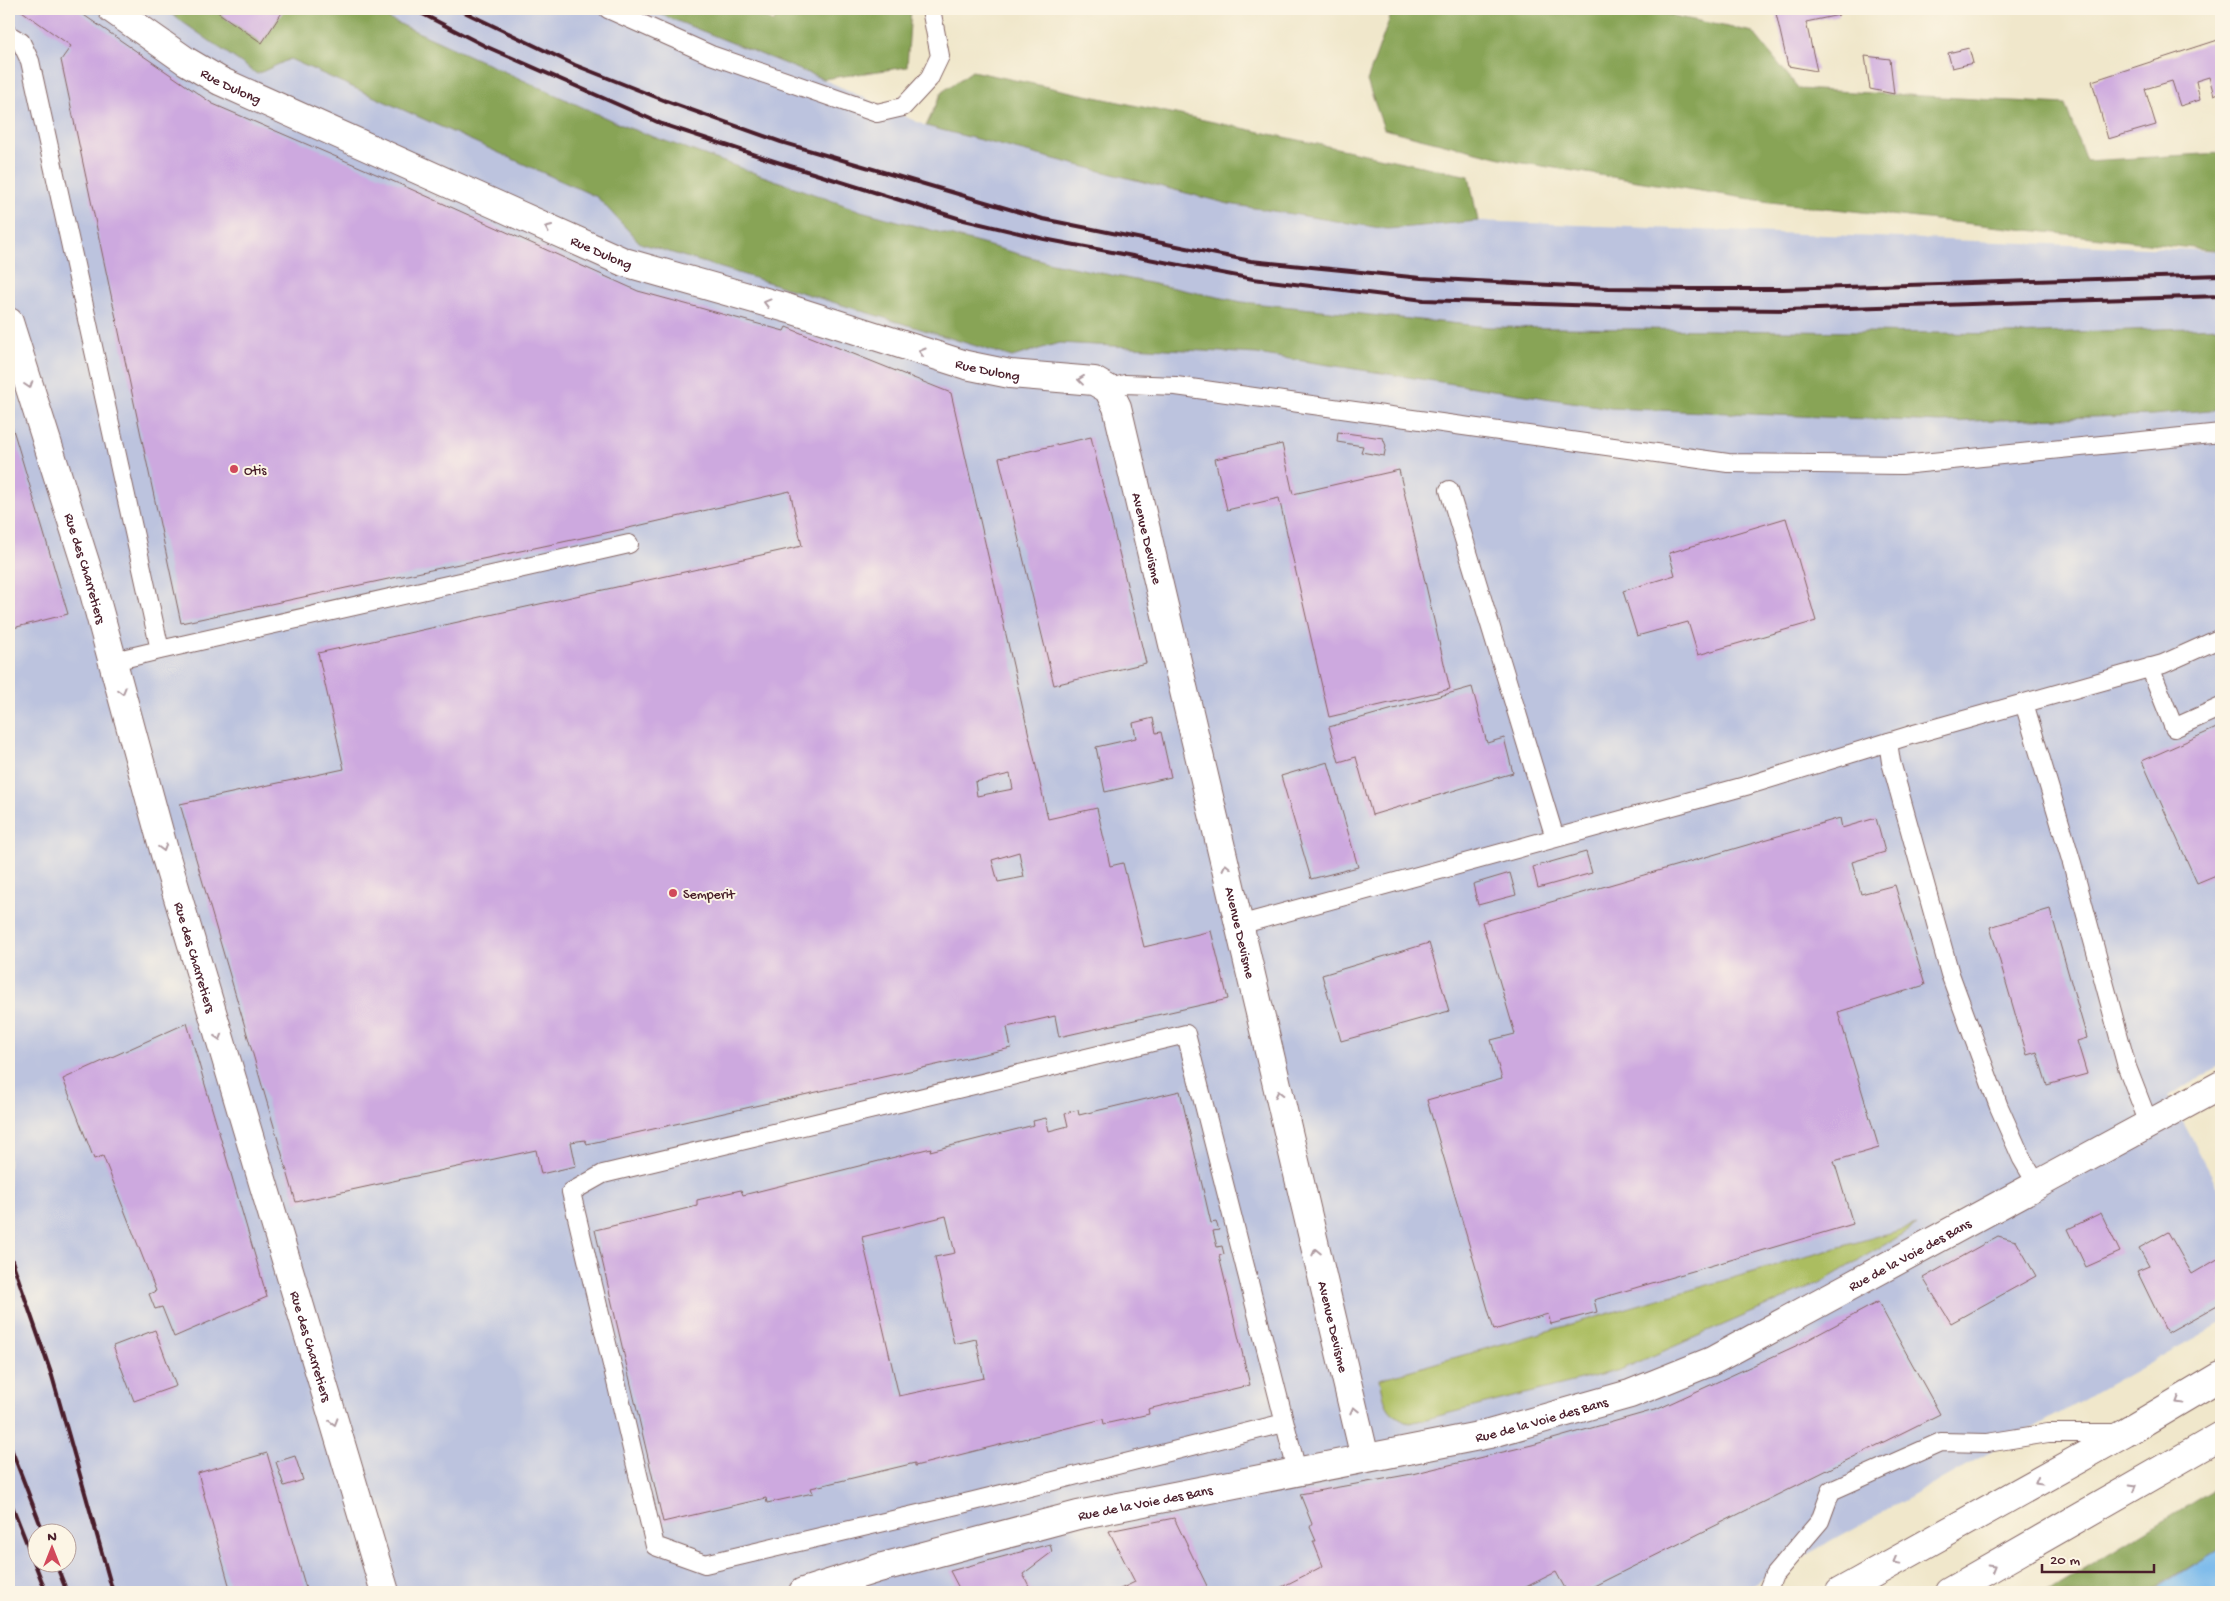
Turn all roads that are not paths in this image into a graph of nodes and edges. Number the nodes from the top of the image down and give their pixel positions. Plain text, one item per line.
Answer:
1 (112, 9) edge
2 (608, 9) edge
3 (931, 9) edge
4 (9, 34) edge
5 (9, 322) edge
6 (1113, 398) junction
7 (2221, 433) edge
8 (1449, 490) dead end
9 (629, 544) dead end
10 (2221, 638) edge
11 (160, 650) junction
12 (114, 661) junction
13 (2150, 667) junction
14 (2024, 703) junction
15 (2221, 708) edge
16 (1888, 742) junction
17 (1554, 838) junction
18 (1240, 925) junction
19 (2221, 1086) edge
20 (2149, 1124) junction
21 (2038, 1186) junction
22 (2221, 1376) edge
23 (1284, 1423) junction
24 (2125, 1433) junction
25 (2221, 1436) edge
26 (1365, 1458) junction
27 (1297, 1471) junction
28 (385, 1592) edge
29 (803, 1592) edge
30 (1767, 1592) edge
31 (1840, 1592) edge
32 (1949, 1592) edge

6 -> 1 street, Rue Dulong
2 - 3 lane
4 - 11 lane
5 -> 12 street, Rue des Charretiers
6 - 7 lane
18 -> 6 street, Avenue Devisme
8 - 17 lane
9 - 11 lane
10 - 13 lane
11 - 12 lane
12 -> 28 street, Rue des Charretiers
13 - 14 lane
13 - 15 lane
14 - 16 lane
14 - 20 lane
16 - 17 lane
16 - 21 lane
17 - 18 lane
26 -> 18 street, Avenue Devisme
19 - 20 street, Rue de la Voie des Bans
20 - 21 street, Rue de la Voie des Bans
21 - 26 street, Rue de la Voie des Bans
22 -> 24 street
23 - 23 lane
23 - 27 lane
24 - 30 lane
24 -> 31 street
32 -> 25 street
26 - 27 street, Rue de la Voie des Bans
27 - 29 street, Rue de la Voie des Bans

